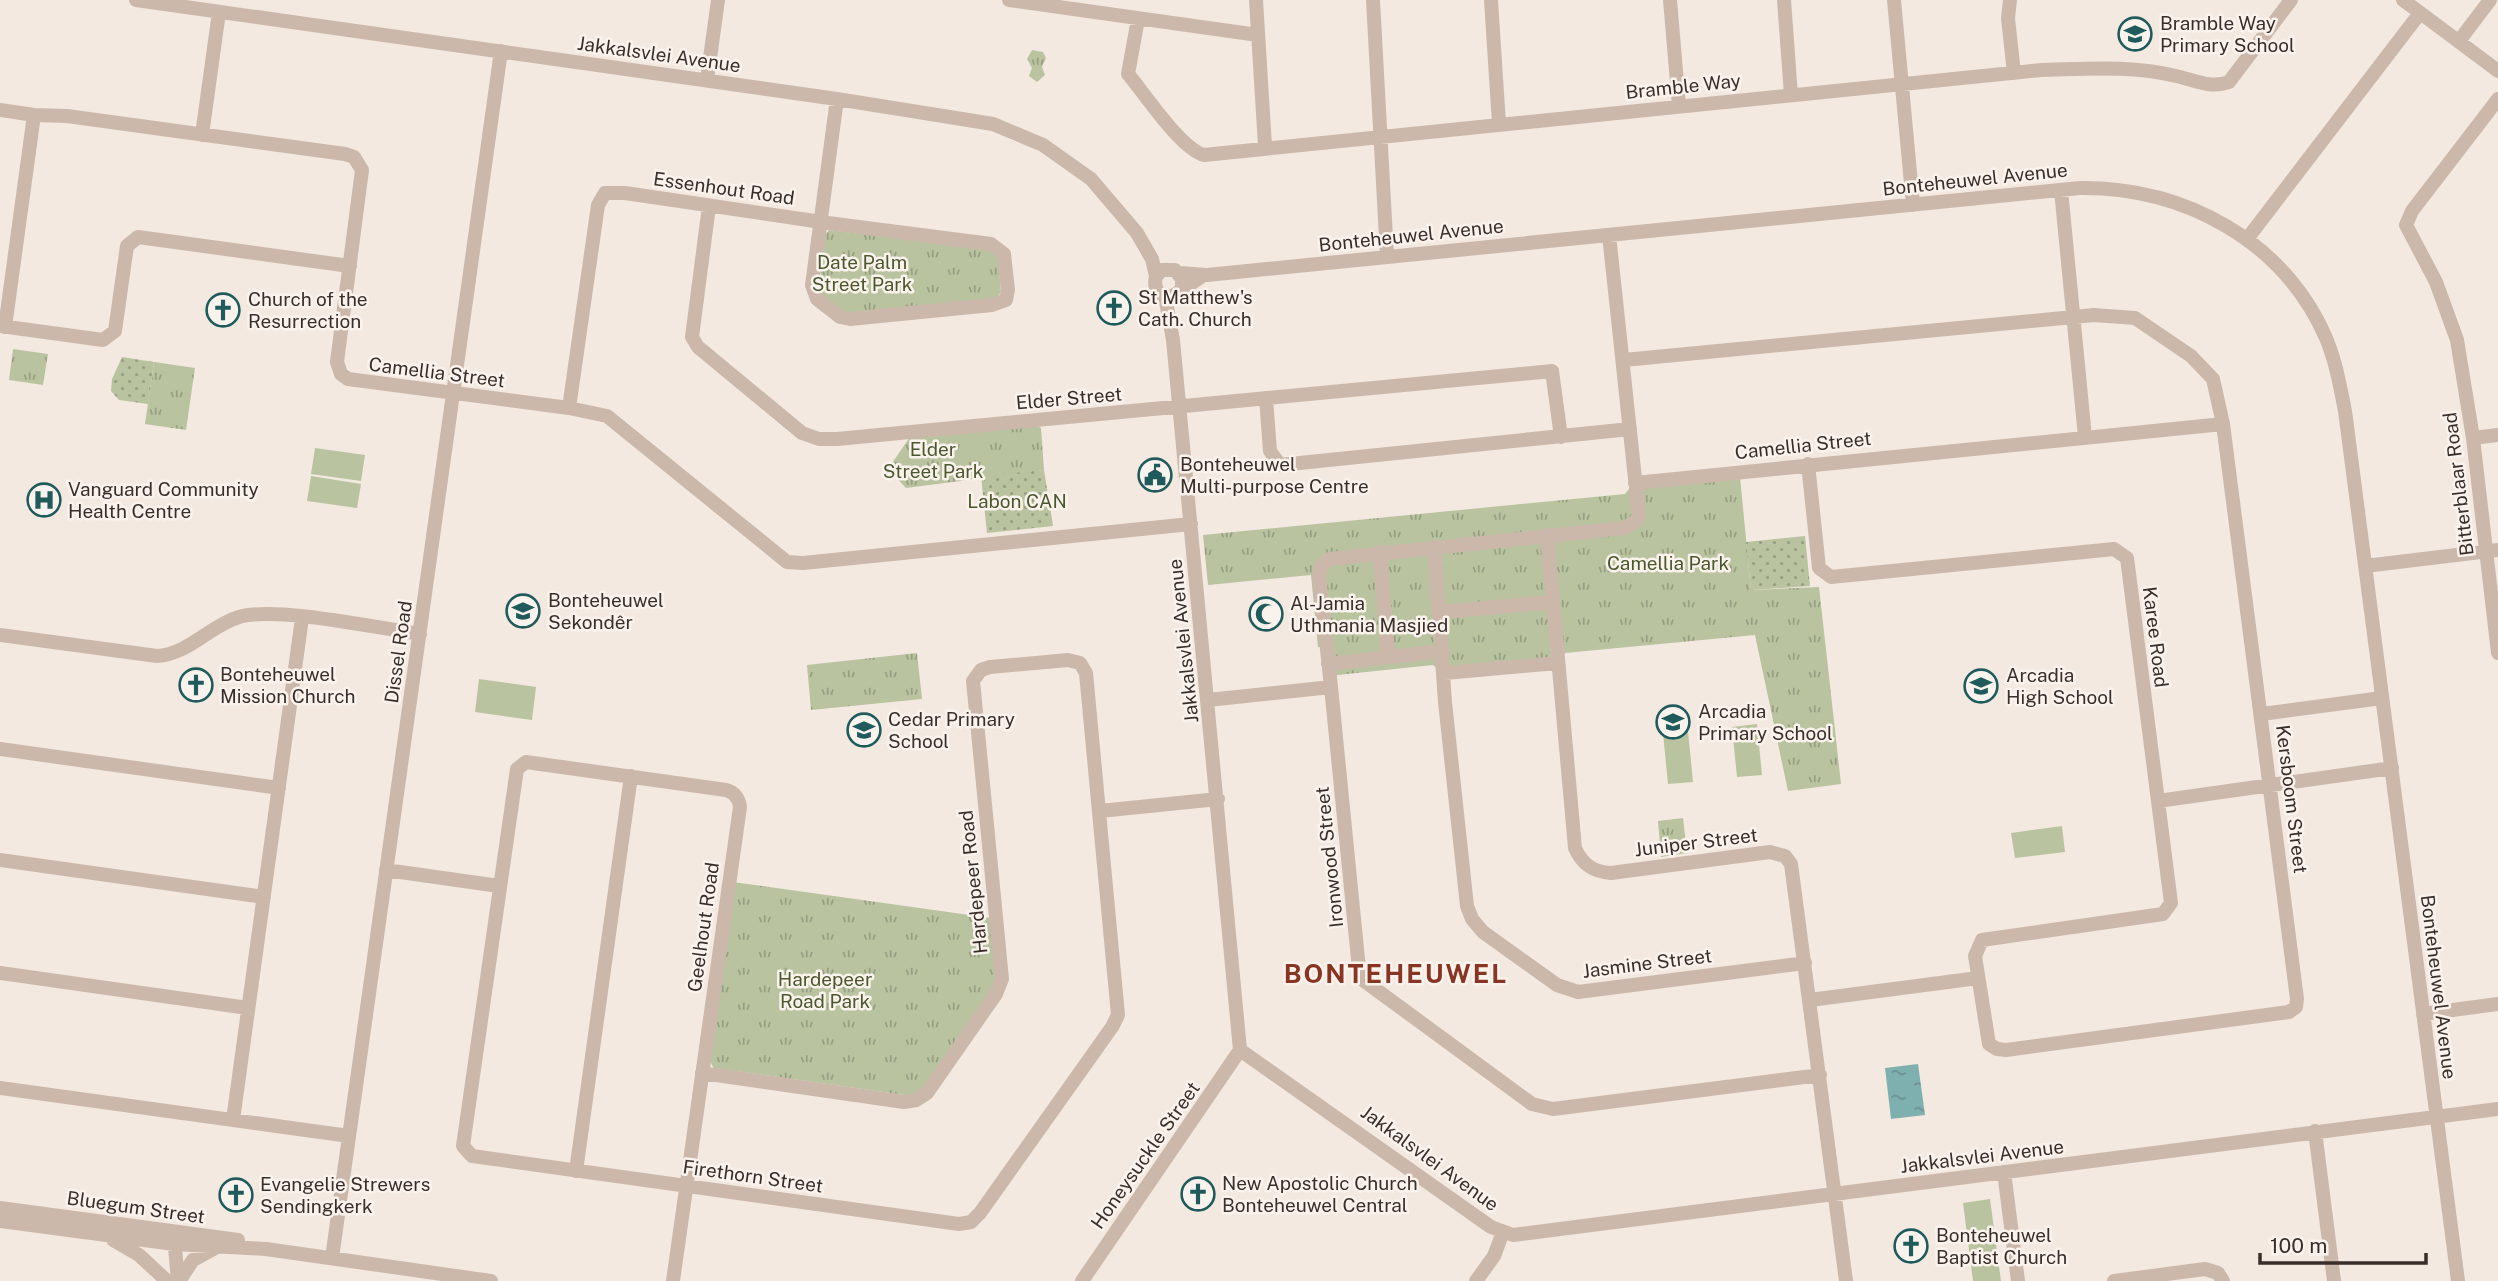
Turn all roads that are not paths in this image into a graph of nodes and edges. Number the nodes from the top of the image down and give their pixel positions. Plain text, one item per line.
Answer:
1 (136, 0) edge
2 (718, 0) edge
3 (1009, 0) edge
4 (1256, 0) edge
5 (1373, 0) edge
6 (1491, 0) edge
7 (1670, 0) edge
8 (1784, 0) edge
9 (1894, 0) edge
10 (2010, 0) edge
11 (2291, 0) edge
12 (2403, 0) edge
13 (2490, 0) edge
14 (219, 12) junction
15 (2420, 13) junction
16 (1138, 19) junction
17 (1258, 35) junction
18 (2459, 41) junction
19 (501, 51) junction
20 (2498, 71) edge
21 (2014, 73) junction
22 (707, 80) junction
23 (1900, 84) junction
24 (1791, 94) junction
25 (837, 99) junction
26 (2498, 99) edge
27 (1679, 106) junction
28 (0, 110) edge
29 (34, 115) junction
30 (1499, 124) junction
31 (202, 135) junction
32 (1380, 135) junction
33 (1265, 146) junction
34 (2061, 190) junction
35 (1913, 205) junction
36 (709, 206) junction
37 (820, 222) junction
38 (1609, 235) junction
39 (2247, 239) junction
40 (1387, 256) junction
41 (350, 266) junction
42 (1171, 283) junction
43 (2074, 317) junction
44 (2, 327) edge
45 (1623, 360) junction
46 (453, 394) junction
47 (1266, 398) junction
48 (1179, 406) junction
49 (569, 408) junction
50 (2223, 424) junction
51 (1630, 429) junction
52 (2498, 435) edge
53 (1561, 437) junction
54 (2085, 437) junction
55 (2473, 438) junction
56 (1808, 464) junction
57 (1635, 483) junction
58 (1191, 524) junction
59 (1547, 536) junction
60 (1434, 547) junction
61 (2492, 550) edge
62 (1380, 552) junction
63 (2365, 566) junction
64 (1553, 602) junction
65 (1440, 612) junction
66 (302, 618) junction
67 (420, 634) junction
68 (0, 635) edge
69 (1443, 651) junction
70 (2498, 653) edge
71 (1388, 657) junction
72 (1558, 663) junction
73 (1328, 664) junction
74 (1445, 673) junction
75 (1331, 687) junction
76 (2382, 698) junction
77 (1209, 700) junction
78 (2262, 714) junction
79 (0, 749) edge
80 (521, 764) joint
81 (2392, 768) junction
82 (631, 776) junction
83 (2271, 785) junction
84 (279, 789) junction
85 (1218, 799) junction
86 (2158, 801) junction
87 (1100, 811) junction
88 (0, 860) edge
89 (387, 870) junction
90 (499, 886) junction
91 (264, 897) junction
92 (1805, 963) junction
93 (0, 973) edge
94 (1978, 978) junction
95 (1810, 1000) junction
96 (2498, 1004) edge
97 (248, 1008) junction
98 (2423, 1014) junction
99 (1240, 1050) junction
100 (702, 1073) junction
101 (1820, 1075) junction
102 (0, 1088) edge
103 (2498, 1109) edge
104 (2437, 1117) junction
105 (233, 1120) junction
106 (2315, 1131) junction
107 (349, 1136) junction
108 (576, 1171) junction
109 (2004, 1172) junction
110 (687, 1186) junction
111 (1835, 1194) junction
112 (0, 1208) edge
113 (0, 1221) edge
114 (1503, 1232) junction
115 (102, 1235) junction
116 (174, 1238) junction
117 (220, 1248) junction
118 (266, 1249) junction
119 (332, 1258) junction
120 (434, 1277) edge
121 (167, 1281) edge
122 (178, 1281) edge
123 (491, 1281) edge
124 (673, 1281) edge
125 (1082, 1281) edge
126 (1476, 1281) edge
127 (1846, 1281) edge
128 (2018, 1281) edge
129 (2114, 1281) edge
130 (2223, 1281) edge
131 (2334, 1281) edge
132 (2458, 1281) edge

1 - 14 street, Jakkalsvlei Avenue
2 - 22 street
3 - 16 street
4 - 17 street
5 - 32 street
6 - 30 street
7 - 27 street
8 - 24 street
9 - 23 street
10 - 21 street
11 - 21 street, Bramble Way
12 - 15 street
13 - 18 street
14 - 19 street, Jakkalsvlei Avenue
14 - 31 street
15 - 18 street
15 - 39 street
16 - 17 street
16 - 33 street, Bramble Way
17 - 33 street
18 - 20 street
19 - 22 street, Jakkalsvlei Avenue
19 - 46 street, Dissel Road
21 - 23 street, Bramble Way
22 - 25 street, Jakkalsvlei Avenue
23 - 24 street, Bramble Way
23 - 35 street
24 - 27 street, Bramble Way
25 - 37 street
25 - 42 street, Jakkalsvlei Avenue
26 - 55 street, Bitterblaar Road
27 - 30 street, Bramble Way
28 - 29 street, Camellia Street
29 - 31 street, Camellia Street
29 - 44 street
30 - 32 street, Bramble Way
31 - 41 street, Camellia Street
32 - 33 street, Bramble Way
32 - 40 street
34 - 35 street, Bonteheuwel Avenue
34 - 39 street, Bonteheuwel Avenue
34 - 43 street
35 - 38 street, Bonteheuwel Avenue
36 - 37 street, Essenhout Road
36 - 48 street, Elder Street
36 - 49 street, Essenhout Road
37 - 37 street, Essenhout Road
38 - 40 street, Bonteheuwel Avenue
38 - 45 street
39 - 63 street, Bonteheuwel Avenue
40 - 42 street, Bonteheuwel Avenue
41 - 44 street
41 - 46 street, Camellia Street
42 - 48 street, Jakkalsvlei Avenue
43 - 45 street, Kersboom Street
43 - 50 street, Kersboom Street
43 - 54 street
45 - 51 street
46 - 49 street, Camellia Street
46 - 67 street, Dissel Road
47 - 48 street, Elder Street
47 - 53 street
47 - 53 street, Elder Street
48 - 58 street, Jakkalsvlei Avenue
49 - 58 street, Camellia Street
50 - 54 street, Camellia Street
50 - 78 street, Kersboom Street
51 - 53 street
51 - 57 street
52 - 55 street
54 - 56 street, Camellia Street
55 - 61 street, Bitterblaar Road
56 - 57 street, Camellia Street
56 - 86 street, Karee Road
57 - 59 street
58 - 77 street, Jakkalsvlei Avenue
59 - 60 street
59 - 64 street
60 - 62 street
60 - 65 street, Jasmine Street
61 - 63 street
61 - 70 street, Bitterblaar Road
62 - 71 street
62 - 73 street, Ironwood Street
63 - 76 street, Bonteheuwel Avenue
64 - 65 street
64 - 72 street
65 - 69 street, Jasmine Street
66 - 67 street
66 - 68 street
66 - 84 street
67 - 89 street, Dissel Road
69 - 71 street
69 - 74 street, Jasmine Street
71 - 73 street
72 - 74 street
72 - 92 street, Juniper Street
73 - 75 street, Ironwood Street
74 - 92 street, Jasmine Street
75 - 77 street
75 - 101 street, Ironwood Street
76 - 78 street
76 - 81 street, Bonteheuwel Avenue
77 - 85 street, Jakkalsvlei Avenue
78 - 83 street, Kersboom Street
79 - 84 street
80 - 82 street, Geelhout Road
80 - 90 street, Firethorn Street
81 - 83 street
81 - 98 street, Bonteheuwel Avenue
82 - 100 street, Geelhout Road
82 - 108 street
83 - 86 street
83 - 94 street, Kersboom Street
84 - 91 street
85 - 87 street
85 - 99 street, Jakkalsvlei Avenue
86 - 94 street, Karee Road
87 - 100 street, Hardepeer Road
87 - 110 street, Firethorn Street
88 - 91 street
89 - 90 street
89 - 107 street, Dissel Road
90 - 108 street, Firethorn Street
91 - 97 street
92 - 95 street, Juniper Street
93 - 97 street
94 - 95 street
95 - 101 street, Juniper Street
96 - 98 street
97 - 105 street
98 - 104 street, Bonteheuwel Avenue
99 - 114 street, Jakkalsvlei Avenue
99 - 125 street, Honeysuckle Street
100 - 110 street, Geelhout Road
101 - 111 street, Juniper Street
102 - 105 street
103 - 104 street, Jakkalsvlei Avenue
104 - 106 street, Jakkalsvlei Avenue
104 - 132 street, Bonteheuwel Avenue
105 - 107 street
106 - 109 street, Jakkalsvlei Avenue
106 - 131 street
107 - 119 street, Dissel Road
108 - 110 street, Firethorn Street
109 - 111 street, Jakkalsvlei Avenue
109 - 128 street
110 - 124 street, Geelhout Road
111 - 114 street, Jakkalsvlei Avenue
111 - 127 street, Juniper Street
112 - 116 street, Bluegum Street
113 - 115 street, Bluegum Street
114 - 126 street
115 - 116 street, Bluegum Street
115 - 121 street
116 - 117 street, Bluegum Street
116 - 118 street, Bluegum Street
116 - 122 street
117 - 118 street, Bluegum Street
117 - 122 street
118 - 119 street, Bluegum Street
119 - 120 street, Bluegum Street
120 - 123 street, Bluegum Street
129 - 130 street

